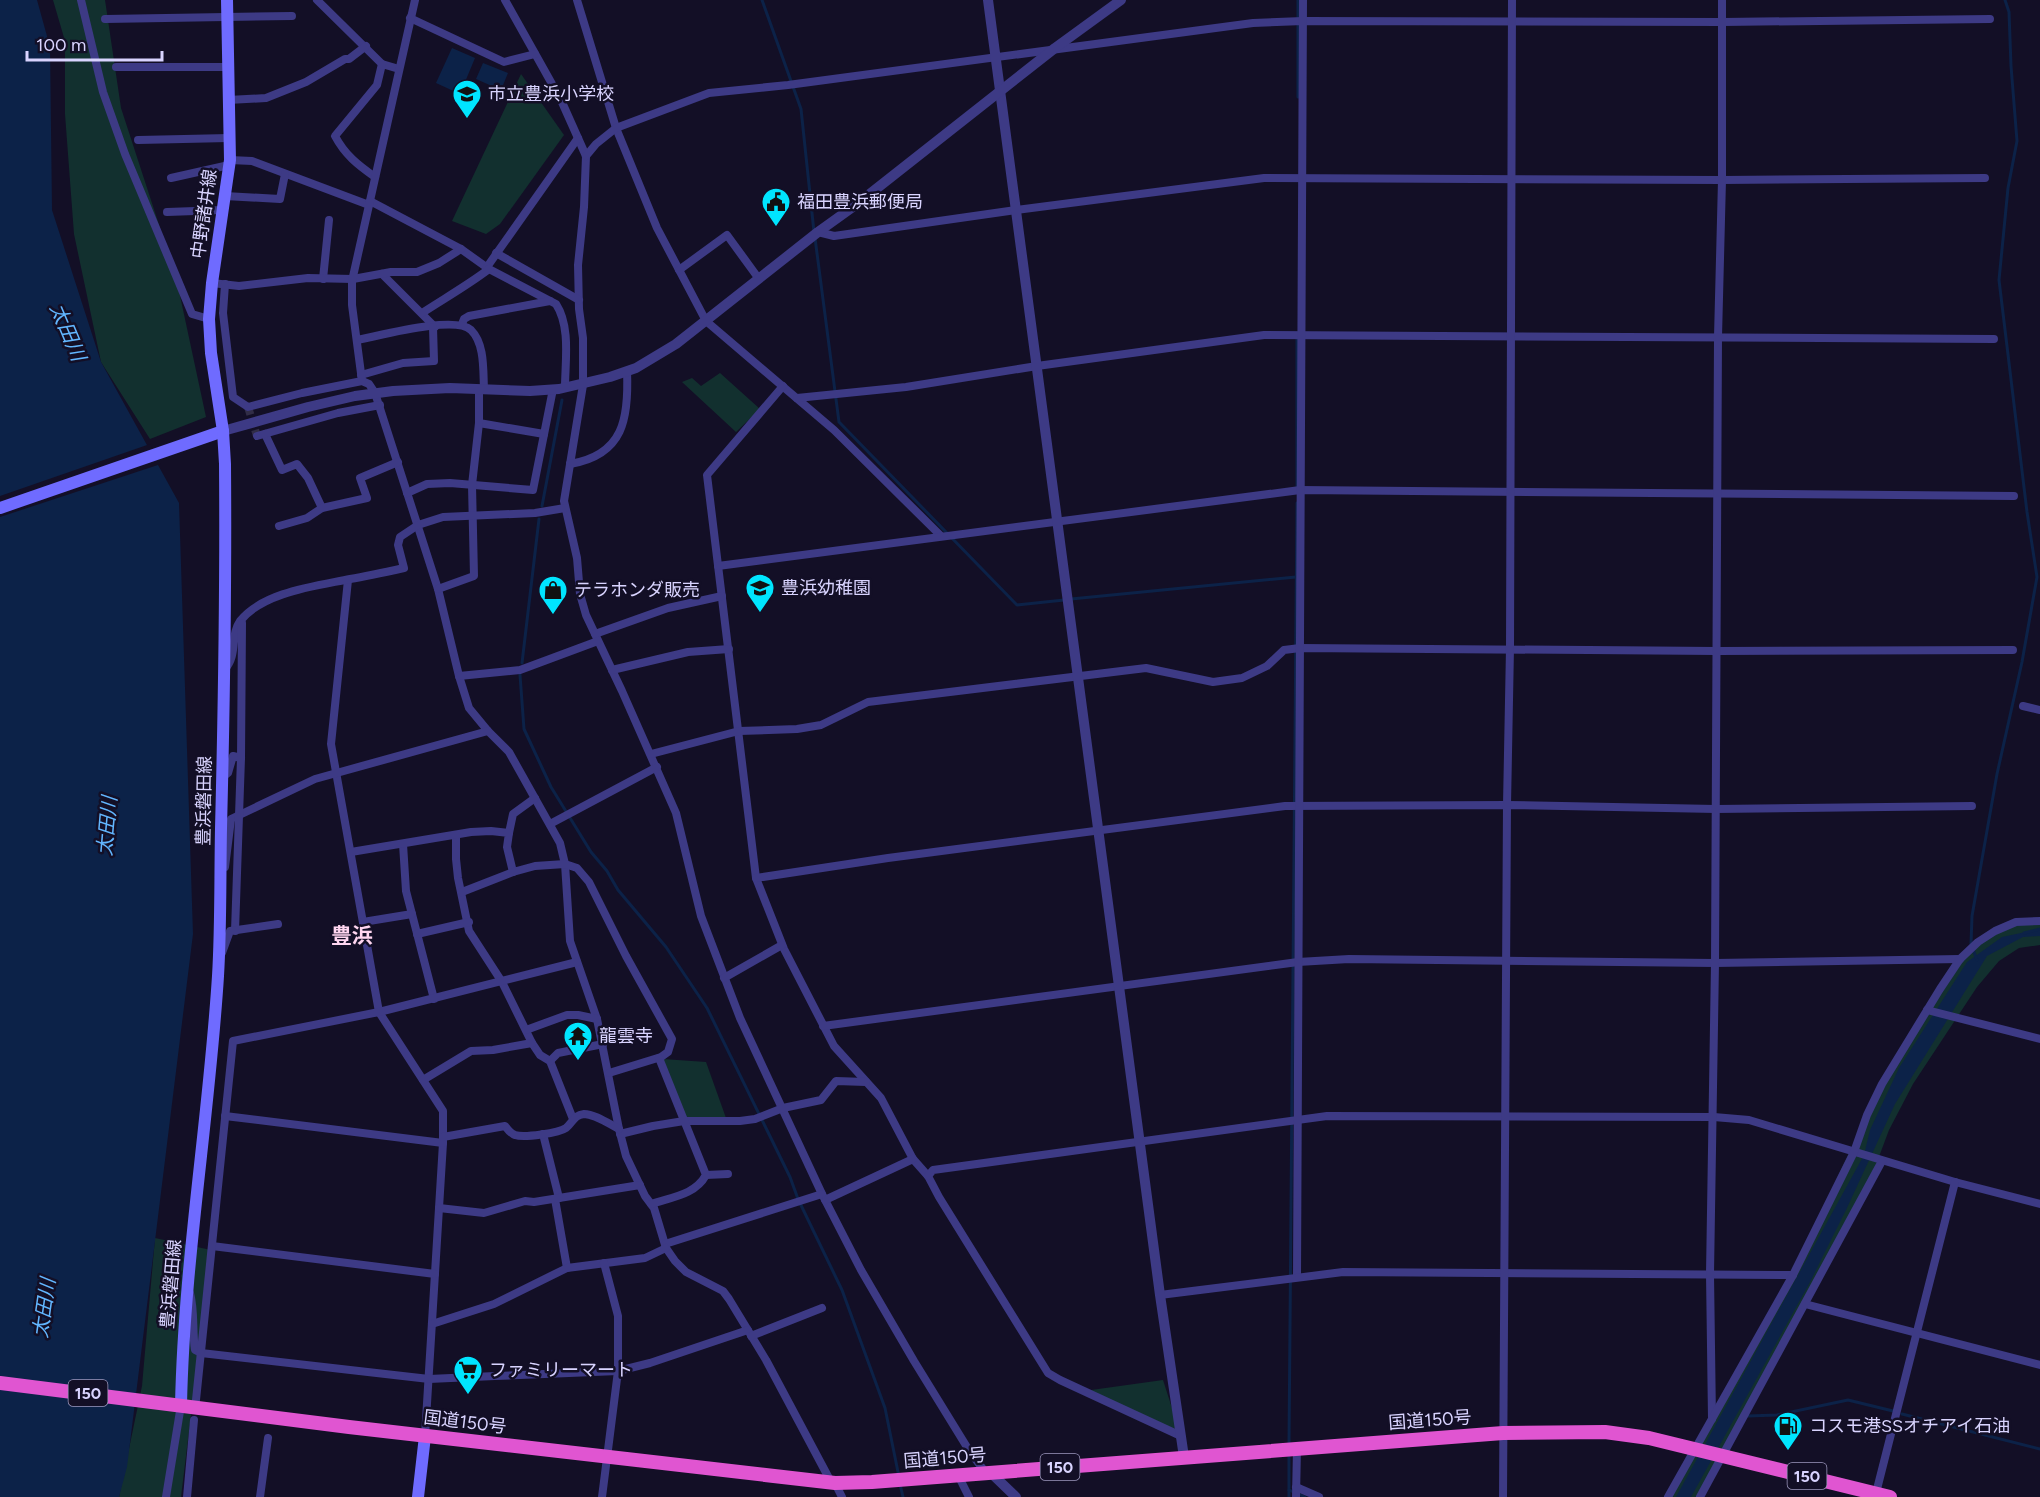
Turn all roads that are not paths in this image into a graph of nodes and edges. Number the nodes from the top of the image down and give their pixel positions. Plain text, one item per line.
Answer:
1 (81, 0) edge
2 (226, 0) edge
3 (317, 0) edge
4 (415, 0) edge
5 (505, 0) edge
6 (577, 0) edge
7 (988, 0) edge
8 (1120, 0) edge
9 (1303, 0) edge
10 (1512, 0) edge
11 (1722, 0) edge
12 (292, 16) dead end
13 (227, 18) junction
14 (410, 18) junction
15 (105, 19) dead end
16 (1990, 19) dead end
17 (1303, 21) junction
18 (1512, 22) junction
19 (1723, 22) junction
20 (366, 46) junction
21 (1055, 48) junction
22 (535, 54) junction
23 (995, 57) junction
24 (382, 64) junction
25 (117, 67) dead end
26 (228, 67) junction
27 (399, 69) junction
28 (1000, 92) junction
29 (228, 100) junction
30 (616, 128) junction
31 (230, 138) junction
32 (578, 138) junction
33 (138, 140) dead end
34 (586, 156) junction
35 (230, 162) junction
36 (285, 174) junction
37 (375, 177) junction
38 (171, 178) dead end
39 (1302, 178) junction
40 (1985, 178) dead end
41 (1512, 179) junction
42 (1722, 180) junction
43 (225, 196) junction
44 (369, 203) junction
45 (223, 210) junction
46 (1016, 210) junction
47 (167, 212) dead end
48 (329, 220) dead end
49 (818, 232) junction
50 (460, 249) junction
51 (496, 253) junction
52 (488, 268) junction
53 (679, 270) junction
54 (382, 274) junction
55 (323, 279) junction
56 (353, 279) junction
57 (759, 279) junction
58 (219, 284) junction
59 (579, 300) junction
60 (549, 301) junction
61 (422, 313) junction
62 (209, 319) junction
63 (706, 321) junction
64 (462, 324) junction
65 (434, 327) junction
66 (1302, 336) junction
67 (1511, 336) junction
68 (1718, 337) junction
69 (1994, 339) dead end
70 (357, 340) junction
71 (1036, 366) junction
72 (627, 371) junction
73 (362, 378) junction
74 (583, 385) junction
75 (783, 386) junction
76 (565, 388) junction
77 (482, 389) junction
78 (553, 390) junction
79 (375, 393) junction
80 (797, 398) junction
81 (380, 405) junction
82 (479, 423) junction
83 (223, 431) junction
84 (544, 434) junction
85 (398, 462) junction
86 (570, 464) junction
87 (472, 485) junction
88 (1300, 490) junction
89 (1510, 492) junction
90 (408, 493) junction
91 (1718, 494) junction
92 (2014, 496) dead end
93 (0, 508) edge
94 (322, 508) junction
95 (565, 508) junction
96 (473, 514) junction
97 (1058, 520) junction
98 (418, 525) junction
99 (279, 526) dead end
100 (942, 536) junction
101 (718, 566) junction
102 (348, 580) junction
103 (438, 589) junction
104 (722, 597) junction
105 (242, 619) junction
106 (596, 638) junction
107 (1300, 648) junction
108 (1510, 648) junction
109 (729, 649) junction
110 (2013, 650) dead end
111 (1717, 651) junction
112 (225, 669) junction
113 (612, 670) junction
114 (459, 676) junction
115 (1078, 676) junction
116 (2023, 706) dead end
117 (2040, 710) edge
118 (739, 730) junction
119 (488, 731) junction
120 (651, 754) junction
121 (240, 758) junction
122 (657, 767) junction
123 (336, 773) junction
124 (223, 777) junction
125 (535, 798) junction
126 (1300, 805) junction
127 (1507, 805) junction
128 (1972, 806) dead end
129 (1716, 809) junction
130 (238, 816) junction
131 (550, 824) junction
132 (1099, 829) junction
133 (509, 833) junction
134 (456, 835) junction
135 (403, 844) junction
136 (351, 852) junction
137 (566, 864) junction
138 (513, 872) junction
139 (756, 878) junction
140 (220, 881) junction
141 (462, 892) junction
142 (412, 914) junction
143 (2040, 921) edge
144 (363, 922) junction
145 (469, 922) junction
146 (278, 924) dead end
147 (235, 931) junction
148 (417, 934) junction
149 (782, 945) junction
150 (1960, 959) junction
151 (1507, 961) junction
152 (577, 962) junction
153 (1298, 962) junction
154 (1715, 963) junction
155 (218, 968) junction
156 (724, 978) junction
157 (502, 982) junction
158 (1118, 985) junction
159 (434, 999) junction
160 (1927, 1010) junction
161 (379, 1012) junction
162 (597, 1019) junction
163 (823, 1026) junction
164 (526, 1030) junction
165 (2040, 1039) edge
166 (532, 1043) junction
167 (603, 1044) junction
168 (659, 1058) junction
169 (550, 1061) junction
170 (609, 1073) junction
171 (423, 1080) junction
172 (866, 1082) junction
173 (783, 1108) junction
174 (225, 1116) junction
175 (1505, 1116) junction
176 (1714, 1117) junction
177 (573, 1119) junction
178 (1299, 1119) junction
179 (684, 1121) junction
180 (620, 1131) junction
181 (543, 1134) junction
182 (443, 1140) junction
183 (1139, 1140) junction
184 (1854, 1152) junction
185 (913, 1159) junction
186 (1881, 1161) junction
187 (729, 1174) dead end
188 (706, 1175) junction
189 (928, 1176) junction
190 (1955, 1182) junction
191 (640, 1185) junction
192 (824, 1197) junction
193 (557, 1199) junction
194 (651, 1204) junction
195 (2040, 1204) edge
196 (439, 1208) junction
197 (212, 1246) junction
198 (666, 1246) junction
199 (604, 1263) junction
200 (567, 1268) junction
201 (435, 1274) junction
202 (1505, 1274) junction
203 (1710, 1274) junction
204 (1793, 1275) junction
205 (1297, 1277) junction
206 (189, 1290) junction
207 (1160, 1295) junction
208 (1805, 1304) junction
209 (822, 1308) dead end
210 (432, 1324) junction
211 (749, 1333) junction
212 (1918, 1333) junction
213 (201, 1353) junction
214 (2040, 1365) edge
215 (618, 1371) junction
216 (429, 1379) junction
217 (0, 1383) edge
218 (196, 1400) dead end
219 (178, 1405) junction
220 (1712, 1419) junction
221 (194, 1420) dead end
222 (1503, 1433) junction
223 (425, 1436) junction
224 (1181, 1436) junction
225 (268, 1438) dead end
226 (1297, 1448) junction
227 (1695, 1448) junction
228 (1724, 1455) junction
229 (607, 1457) junction
230 (1184, 1457) junction
231 (989, 1473) junction
232 (958, 1475) junction
233 (833, 1483) junction
234 (1296, 1487) junction
235 (1880, 1496) edge
236 (166, 1497) edge
237 (187, 1497) edge
238 (260, 1497) edge
239 (418, 1497) edge
240 (602, 1497) edge
241 (842, 1497) edge
242 (969, 1497) edge
243 (1016, 1497) edge
244 (1296, 1497) edge
245 (1318, 1497) edge
246 (1503, 1497) edge
247 (1668, 1497) edge
248 (1700, 1497) edge

1 - 62 street
2 - 13 main road, 中野諸井線
3 - 20 street
4 - 14 street
5 - 22 street
6 - 30 street
7 - 23 street
8 - 21 street
9 - 17 street
10 - 18 street
11 - 19 street
12 - 13 street
13 - 15 street
13 - 26 main road, 中野諸井線
14 - 22 street
14 - 27 street
16 - 19 street
17 - 18 street
17 - 21 street
17 - 39 street
18 - 19 street
18 - 41 street
19 - 42 street
20 - 24 street
20 - 29 street
21 - 23 street
21 - 28 street
22 - 32 street
23 - 28 street
23 - 30 street
24 - 27 street
24 - 37 street
25 - 26 street
26 - 29 main road, 中野諸井線
27 - 37 street
28 - 46 street
28 - 49 street
29 - 31 main road, 中野諸井線
30 - 34 street
30 - 53 street
31 - 33 street
31 - 35 main road, 中野諸井線
32 - 34 street
32 - 51 street
34 - 59 street
35 - 36 street
35 - 38 street
35 - 43 main road, 中野諸井線
36 - 43 street
36 - 44 street
37 - 44 street
39 - 41 street
39 - 46 street
39 - 66 street
40 - 42 street
41 - 42 street
41 - 67 street
42 - 68 street
43 - 45 main road, 中野諸井線
44 - 50 street
44 - 56 street
45 - 47 street
45 - 58 main road, 中野諸井線
46 - 49 street
46 - 71 street
48 - 55 street
49 - 57 street
50 - 52 street
50 - 54 street
51 - 52 street
51 - 59 street
52 - 60 street
52 - 61 street
53 - 57 street
53 - 63 street
54 - 56 street
54 - 61 street
55 - 56 street
55 - 58 street
56 - 70 street
57 - 63 street
58 - 62 main road, 中野諸井線
58 - 73 street
59 - 74 street
60 - 64 street
60 - 76 street
61 - 65 street
62 - 83 main road, 中野諸井線
63 - 72 street
63 - 75 street
64 - 65 street
64 - 77 street
65 - 70 street
65 - 73 street
66 - 67 street
66 - 71 street
66 - 88 street
67 - 68 street
67 - 89 street
68 - 69 street
68 - 91 street
70 - 73 street
71 - 80 street
71 - 97 street
72 - 74 street
72 - 86 street
73 - 79 street
74 - 76 street
74 - 86 street
75 - 80 street
75 - 101 street
76 - 78 street
77 - 78 street
77 - 79 street
77 - 82 street
78 - 84 street
79 - 81 street
79 - 83 street
80 - 100 street
81 - 85 street
81 - 94 street
82 - 84 street
82 - 87 street
83 - 93 main road
83 - 112 main road, 豊浜磐田線
84 - 87 street
85 - 90 street
85 - 94 street
86 - 95 street
87 - 90 street
87 - 96 street
88 - 89 street
88 - 97 street
88 - 107 street
89 - 91 street
89 - 108 street
90 - 98 street
91 - 92 street
91 - 111 street
94 - 99 street
95 - 96 street
95 - 106 street
96 - 98 street
96 - 103 street
97 - 100 street
97 - 115 street
98 - 102 street
98 - 103 street
100 - 101 street
101 - 104 street
102 - 105 street
102 - 123 street
103 - 114 street
104 - 106 street
104 - 109 street
105 - 112 street
105 - 121 street
106 - 113 street
106 - 114 street
107 - 108 street
107 - 115 street
107 - 126 street
108 - 111 street
108 - 127 street
109 - 113 street
109 - 118 street
110 - 111 street
111 - 129 street
112 - 124 main road, 豊浜磐田線
113 - 120 street
114 - 119 street
115 - 118 street
115 - 132 street
116 - 117 street
118 - 120 street
118 - 139 street
119 - 123 street
119 - 125 street
120 - 122 street
121 - 124 street
121 - 130 street
122 - 131 street
122 - 156 street
123 - 130 street
123 - 136 street
124 - 140 main road, 豊浜磐田線
125 - 131 street
125 - 133 street
126 - 127 street
126 - 132 street
126 - 153 street
127 - 129 street
127 - 151 street
128 - 129 street
129 - 154 street
130 - 140 street
130 - 147 street
131 - 137 street
132 - 139 street
132 - 158 street
133 - 134 street
133 - 138 street
134 - 135 street
134 - 141 street
135 - 136 street
135 - 142 street
136 - 144 street
137 - 138 street
137 - 152 street
137 - 168 street
138 - 141 street
139 - 149 street
140 - 155 main road, 豊浜磐田線
141 - 145 street
142 - 144 street
142 - 148 street
143 - 150 street
144 - 161 street
145 - 148 street
145 - 157 street
146 - 147 street
147 - 155 street
148 - 159 street
149 - 156 street
149 - 163 street
150 - 154 street
150 - 160 street
151 - 153 street
151 - 154 street
151 - 175 street
152 - 157 street
152 - 162 street
153 - 158 street
153 - 178 street
154 - 176 street
155 - 206 main road, 豊浜磐田線
156 - 173 street
157 - 159 street
157 - 164 street
158 - 163 street
158 - 183 street
159 - 161 street
160 - 165 street
160 - 184 street
161 - 171 street
161 - 174 street
162 - 164 street
162 - 167 street
163 - 172 street
164 - 166 street
166 - 169 street
166 - 171 street
167 - 169 street
167 - 170 street
168 - 170 street
168 - 179 street
169 - 177 street
170 - 180 street
171 - 182 street
172 - 173 street
172 - 185 street
173 - 179 street
173 - 192 street
174 - 182 street
174 - 197 street
175 - 176 street
175 - 178 street
175 - 202 street
176 - 184 street
176 - 203 street
177 - 180 street
177 - 181 street
178 - 183 street
178 - 205 street
179 - 180 street
179 - 188 street
180 - 191 street
181 - 182 street
181 - 193 street
182 - 196 street
183 - 189 street
183 - 207 street
184 - 186 street
184 - 204 street
185 - 189 street
185 - 192 street
186 - 190 street
186 - 208 street
187 - 188 street
188 - 194 street
189 - 224 street
190 - 195 street
190 - 212 street
191 - 193 street
191 - 194 street
192 - 198 street
192 - 231 street
193 - 196 street
193 - 200 street
194 - 198 street
196 - 201 street
197 - 201 street
197 - 213 street
198 - 199 street
198 - 211 street
199 - 200 street
199 - 215 street
200 - 210 street
201 - 210 street
202 - 203 street
202 - 205 street
202 - 222 street
203 - 204 street
203 - 220 street
204 - 220 street
205 - 207 street
206 - 213 street
206 - 219 main road, 豊浜磐田線
207 - 224 street
208 - 212 street
208 - 228 street
209 - 211 street
210 - 216 street
211 - 215 street
211 - 233 street
212 - 214 street
212 - 235 street
213 - 216 street
213 - 218 street
215 - 216 street
215 - 229 street
216 - 223 street
217 - 219 highway, 国道150号 / 150
219 - 223 highway, 国道150号 / 150
219 - 236 street
220 - 227 street
221 - 237 street
222 - 226 highway, 国道150号 / 150
222 - 227 highway, 国道150号 / 150
222 - 246 street
223 - 229 highway, 国道150号 / 150
223 - 239 main road
224 - 230 street
225 - 238 street
226 - 230 highway, 国道150号 / 150
226 - 234 street
227 - 228 highway, 国道150号 / 150
227 - 247 street
228 - 235 highway, 国道150号 / 150
228 - 248 street
229 - 233 highway, 国道150号 / 150
229 - 240 street
230 - 231 highway, 国道150号 / 150
231 - 232 highway, 国道150号 / 150
231 - 243 street
232 - 233 highway, 国道150号 / 150
232 - 242 street
233 - 241 street
234 - 244 street
234 - 245 street

